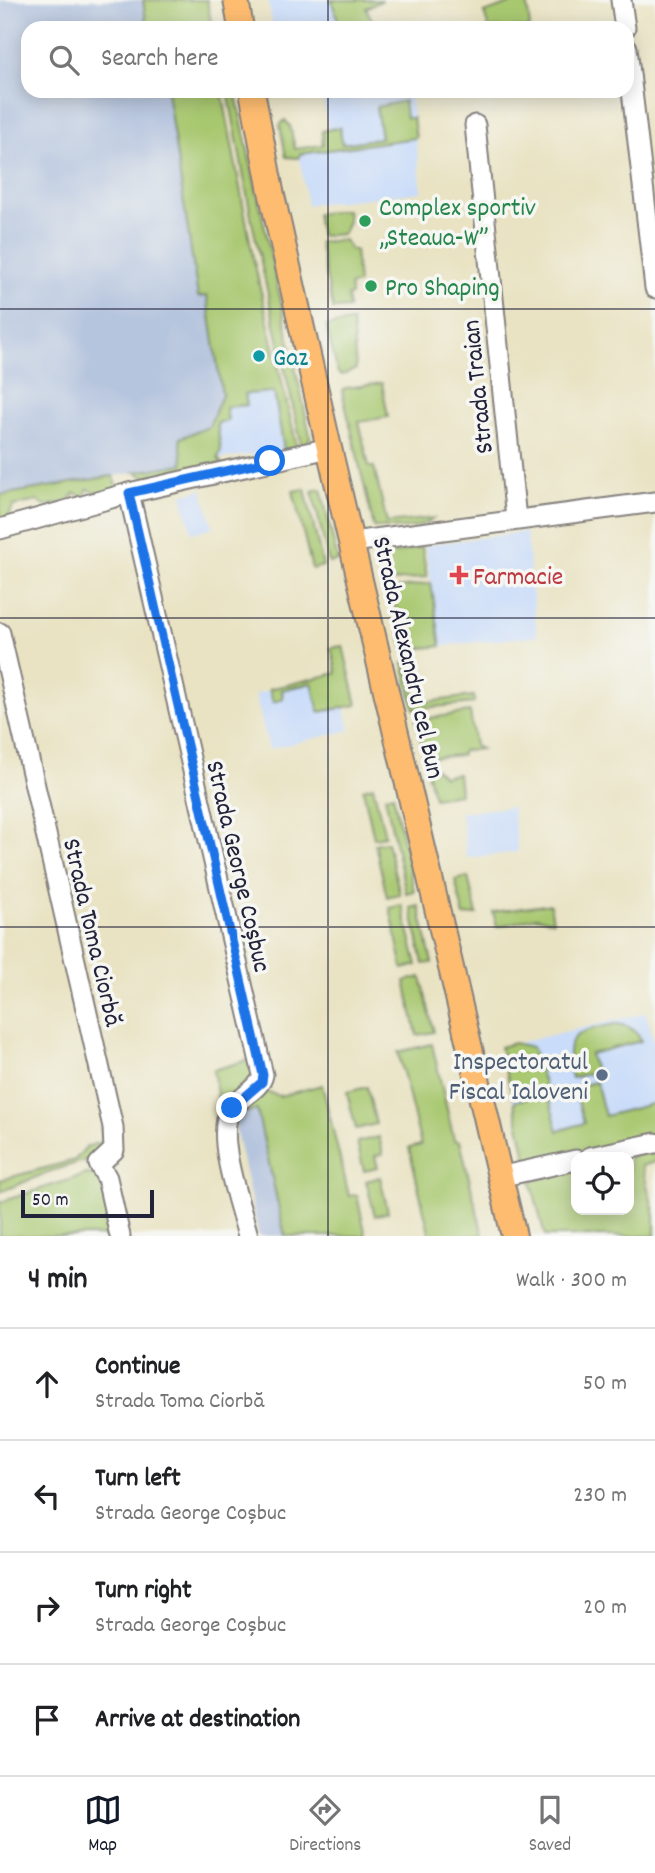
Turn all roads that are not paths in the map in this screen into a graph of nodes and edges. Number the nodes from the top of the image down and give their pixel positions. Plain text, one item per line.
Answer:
1 (236, 0) edge
2 (621, 0) edge
3 (240, 21) edge
4 (624, 21) edge
5 (253, 98) edge
6 (633, 98) edge
7 (475, 125) dead end
8 (655, 288) edge
9 (329, 448) junction
10 (129, 493) junction
11 (655, 502) edge
12 (516, 519) junction
13 (0, 528) edge
14 (352, 542) junction
15 (0, 633) edge
16 (655, 1143) edge
17 (613, 1152) edge
18 (571, 1161) edge
19 (499, 1177) junction
20 (120, 1236) edge
21 (248, 1236) edge
22 (514, 1236) edge

1 - 3 main road
2 - 4 street
5 - 9 main road, Strada Alexandru cel Bun
6 - 8 street
7 - 12 street, Strada Traian
9 - 10 street
9 - 14 main road, Strada Alexandru cel Bun
10 - 13 street
10 - 21 street, Strada George Coșbuc
11 - 12 street
12 - 14 street
14 - 19 main road, Strada Alexandru cel Bun
15 - 20 street, Strada Toma Ciorbă
16 - 17 street
18 - 19 street
19 - 22 main road, Strada Alexandru cel Bun

